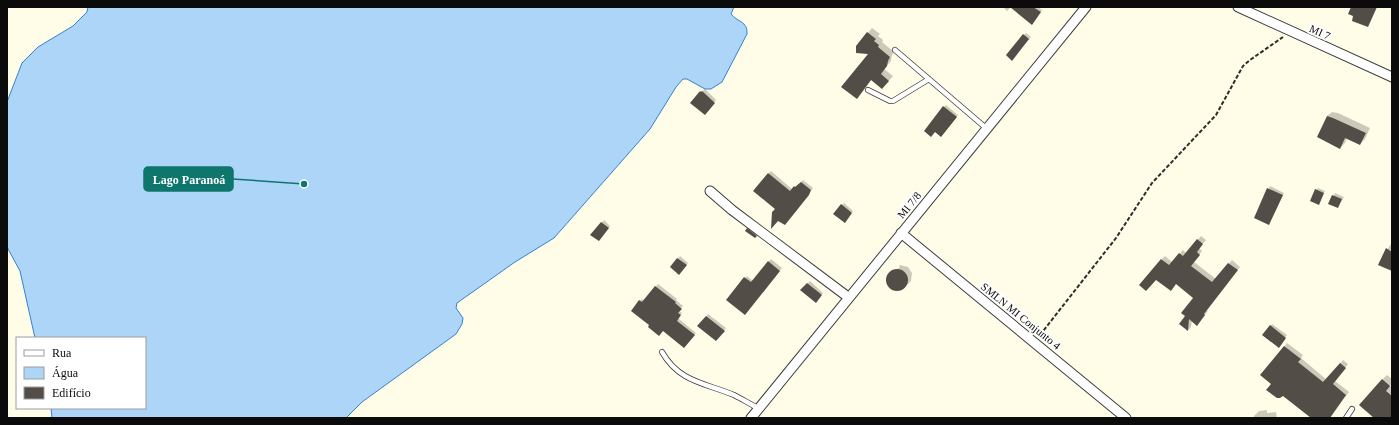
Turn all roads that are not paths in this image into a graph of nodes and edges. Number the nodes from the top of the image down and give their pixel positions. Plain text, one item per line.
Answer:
1 (1086, 7) edge
2 (1238, 7) edge
3 (895, 50) dead end
4 (1392, 77) edge
5 (929, 80) junction
6 (868, 90) dead end
7 (986, 128) junction
8 (710, 191) dead end
9 (901, 233) junction
10 (848, 298) junction
11 (662, 352) dead end
12 (758, 408) junction
13 (1352, 409) dead end
14 (1124, 417) edge
15 (751, 418) edge
16 (1346, 418) edge

1 - 7 street, MI 7/8
2 - 4 street, MI 7
3 - 5 lane
5 - 6 lane
5 - 7 lane
7 - 9 street, MI 7/8
8 - 10 street
9 - 10 street, MI 7/8
9 - 14 street, SMLN MI Conjunto 4
10 - 12 street, MI 7/8
11 - 12 lane
12 - 15 street, MI 7/8
13 - 16 lane

